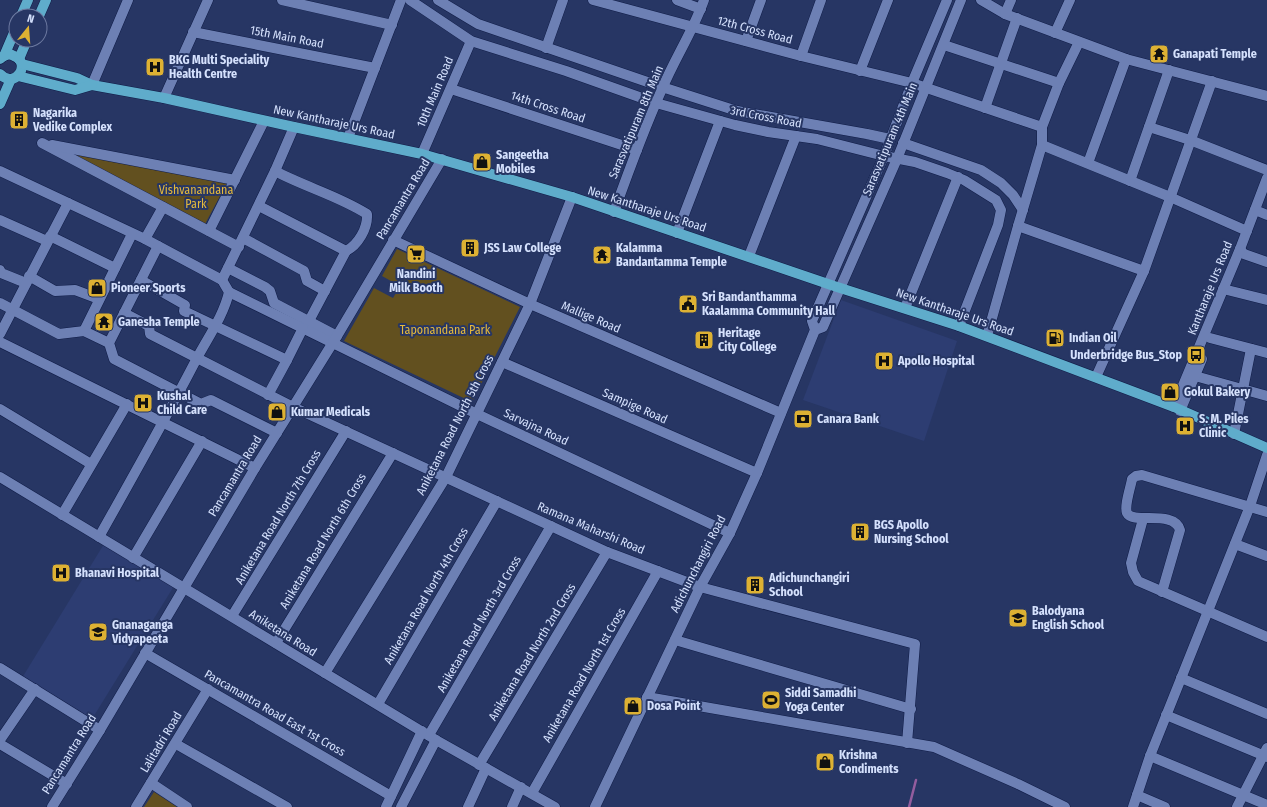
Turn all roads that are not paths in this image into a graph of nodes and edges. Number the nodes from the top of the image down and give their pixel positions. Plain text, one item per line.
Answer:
1 (128, 0) edge
2 (208, 0) edge
3 (282, 0) edge
4 (401, 0) edge
5 (410, 0) edge
6 (438, 0) edge
7 (563, 0) edge
8 (593, 0) edge
9 (677, 0) edge
10 (762, 0) edge
11 (821, 0) edge
12 (888, 0) edge
13 (947, 0) edge
14 (961, 0) edge
15 (982, 0) edge
16 (1011, 0) edge
17 (1070, 0) edge
18 (703, 4) edge
19 (1005, 14) junction
20 (1017, 18) junction
21 (392, 25) junction
22 (694, 27) junction
23 (193, 32) junction
24 (1055, 33) junction
25 (471, 41) junction
26 (746, 41) junction
27 (1079, 42) junction
28 (8, 45) edge
29 (944, 45) junction
30 (25, 48) edge
31 (546, 48) junction
32 (801, 56) junction
33 (2, 57) edge
34 (1126, 59) junction
35 (20, 61) junction
36 (1001, 64) junction
37 (375, 68) junction
38 (1169, 70) junction
39 (860, 71) junction
40 (0, 74) edge
41 (15, 78) junction
42 (1212, 81) junction
43 (912, 83) junction
44 (1059, 83) junction
45 (92, 85) junction
46 (662, 88) junction
47 (926, 88) junction
48 (451, 89) junction
49 (1267, 96) edge
50 (164, 98) junction
51 (656, 103) junction
52 (0, 104) edge
53 (985, 108) junction
54 (264, 120) junction
55 (720, 121) junction
56 (1042, 127) junction
57 (1149, 127) junction
58 (294, 128) junction
59 (796, 136) junction
60 (348, 138) junction
61 (890, 140) junction
62 (1190, 140) junction
63 (903, 144) junction
64 (1042, 145) junction
65 (637, 150) junction
66 (422, 154) junction
67 (884, 156) junction
68 (442, 159) junction
69 (897, 159) junction
70 (1088, 164) junction
71 (1267, 170) edge
72 (0, 171) edge
73 (275, 171) junction
74 (958, 178) junction
75 (1267, 178) edge
76 (235, 180) junction
77 (1130, 180) junction
78 (1267, 195) edge
79 (1170, 197) junction
80 (572, 198) junction
81 (68, 203) junction
82 (259, 206) junction
83 (163, 207) junction
84 (1022, 210) junction
85 (614, 212) junction
86 (1261, 212) edge
87 (0, 220) edge
88 (1018, 226) junction
89 (209, 231) junction
90 (1247, 232) junction
91 (677, 233) junction
92 (132, 234) junction
93 (49, 239) junction
94 (145, 239) junction
95 (393, 240) junction
96 (241, 243) junction
97 (158, 246) junction
98 (346, 251) junction
99 (1242, 252) junction
100 (749, 256) junction
101 (1267, 262) edge
102 (115, 268) junction
103 (228, 268) junction
104 (0, 270) edge
105 (1144, 271) junction
106 (27, 280) junction
107 (141, 280) junction
108 (222, 280) junction
109 (828, 284) junction
110 (840, 288) junction
111 (325, 290) junction
112 (1226, 290) junction
113 (229, 292) junction
114 (99, 299) junction
115 (1267, 300) edge
116 (0, 303) edge
117 (530, 304) junction
118 (905, 308) junction
119 (13, 310) junction
120 (124, 313) junction
121 (306, 324) junction
122 (214, 326) junction
123 (959, 326) junction
124 (816, 330) junction
125 (84, 331) junction
126 (0, 334) edge
127 (987, 336) junction
128 (1210, 338) junction
129 (334, 339) junction
130 (0, 342) edge
131 (109, 343) junction
132 (1251, 349) junction
133 (1267, 353) edge
134 (197, 358) junction
135 (287, 360) junction
136 (502, 362) junction
137 (1194, 376) junction
138 (1096, 377) junction
139 (1244, 390) junction
140 (179, 393) junction
141 (268, 395) junction
142 (1267, 396) edge
143 (127, 404) junction
144 (293, 407) junction
145 (0, 409) edge
146 (1177, 409) junction
147 (781, 413) junction
148 (477, 414) junction
149 (164, 422) junction
150 (346, 431) junction
151 (277, 433) junction
152 (1234, 434) junction
153 (202, 441) junction
154 (1267, 448) edge
155 (393, 453) junction
156 (1267, 455) edge
157 (91, 464) junction
158 (255, 468) junction
159 (757, 473) junction
160 (0, 477) edge
161 (446, 477) junction
162 (497, 501) junction
163 (1250, 506) junction
164 (1267, 512) edge
165 (62, 515) junction
166 (1143, 519) junction
167 (551, 526) junction
168 (730, 533) junction
169 (99, 537) junction
170 (1234, 544) junction
171 (607, 552) junction
172 (1267, 556) edge
173 (132, 558) junction
174 (658, 571) junction
175 (700, 587) junction
176 (183, 588) junction
177 (1162, 592) junction
178 (1208, 611) junction
179 (232, 616) junction
180 (1267, 637) edge
181 (675, 640) junction
182 (276, 644) junction
183 (145, 653) junction
184 (0, 668) edge
185 (325, 673) junction
186 (1181, 678) junction
187 (35, 689) junction
188 (208, 689) junction
189 (647, 697) junction
190 (378, 704) junction
191 (910, 708) junction
192 (1267, 714) edge
193 (1166, 715) junction
194 (100, 730) junction
195 (429, 735) junction
196 (0, 740) edge
197 (909, 743) junction
198 (0, 744) edge
199 (176, 744) junction
200 (1266, 754) edge
201 (1150, 756) junction
202 (483, 766) junction
203 (151, 783) junction
204 (67, 784) junction
205 (521, 787) junction
206 (532, 793) junction
207 (1137, 795) junction
208 (1244, 795) junction
209 (391, 796) junction
210 (1267, 805) edge
211 (52, 807) edge
212 (136, 807) edge
213 (187, 807) edge
214 (287, 807) edge
215 (386, 807) edge
216 (401, 807) edge
217 (468, 807) edge
218 (512, 807) edge
219 (555, 807) edge
220 (595, 807) edge
221 (1065, 807) edge
222 (1133, 807) edge
223 (1165, 807) edge
224 (1238, 807) edge

1 - 45 street
2 - 23 street
3 - 21 street
4 - 21 street
5 - 25 street, 3rd Cross Road
6 - 31 street, 3rd Cross Road
7 - 31 street
8 - 22 street, 12th Cross Road
9 - 18 street
10 - 26 street
11 - 32 street
12 - 39 street
13 - 43 street, Sarasvatipuram 4th Main
14 - 29 street, Sarasvatipuram 4th Main
15 - 19 street
16 - 19 street
17 - 24 street
18 - 22 street, Sarasvatipuram 8th Main
19 - 20 street
20 - 24 street
20 - 36 street
21 - 37 street
22 - 26 street, 12th Cross Road
22 - 46 street, Sarasvatipuram 8th Main
23 - 37 street, 15th Main Road
23 - 50 street
24 - 27 street
25 - 48 street, 10th Main Road
25 - 51 street, 3rd Cross Road
26 - 32 street, 12th Cross Road
27 - 34 street
27 - 44 street
28 - 33 main road
29 - 36 street
29 - 47 street, Sarasvatipuram 4th Main
30 - 35 main road
31 - 46 street, 3rd Cross Road
32 - 39 street, 12th Cross Road
33 - 35 main road, New Kantharaje Urs Road
34 - 38 street
34 - 70 street
35 - 41 main road
35 - 45 main road, New Kantharaje Urs Road
36 - 44 street
36 - 53 street
37 - 60 street
38 - 42 street
38 - 57 street
39 - 43 street, 12th Cross Road
40 - 41 main road, New Kantharaje Urs Road
41 - 45 main road, New Kantharaje Urs Road
41 - 52 main road
42 - 49 street
42 - 62 street
43 - 47 street, 12th Cross Road
43 - 61 street, Sarasvatipuram 4th Main
44 - 56 street
45 - 50 main road, New Kantharaje Urs Road
46 - 51 street, Sarasvatipuram 8th Main
46 - 61 street, 3rd Cross Road
47 - 53 street, 12th Cross Road
47 - 63 street, Sarasvatipuram 4th Main
48 - 65 street, 14th Cross Road
48 - 66 street, 10th Main Road
50 - 54 main road, New Kantharaje Urs Road
51 - 55 street, 3rd Cross Road
51 - 65 street, Sarasvatipuram 8th Main
53 - 56 street, 12th Cross Road
54 - 58 main road, New Kantharaje Urs Road
54 - 76 street
55 - 59 street, 3rd Cross Road
55 - 91 street
56 - 64 street
57 - 62 street
57 - 77 street
58 - 60 main road, New Kantharaje Urs Road
58 - 73 street
59 - 67 street, 3rd Cross Road
59 - 100 street
60 - 66 main road, New Kantharaje Urs Road
61 - 67 street, Sarasvatipuram 4th Main
62 - 71 street
62 - 79 street
63 - 69 street, Sarasvatipuram 4th Main
63 - 84 street
64 - 70 street
64 - 84 street
65 - 85 street, Sarasvatipuram 8th Main
66 - 68 main road, New Kantharaje Urs Road
67 - 69 street, 3rd Cross Road
67 - 109 street, Sarasvatipuram 4th Main
68 - 80 main road, New Kantharaje Urs Road
68 - 95 street, Pancamantra Road
69 - 74 street, 3rd Cross Road
69 - 110 street, Sarasvatipuram 4th Main
70 - 77 street
72 - 81 street
73 - 82 street
73 - 98 street
74 - 118 street
74 - 123 street, 3rd Cross Road
75 - 86 street, Kantharaje Urs Road
76 - 83 street
76 - 89 street
77 - 79 street
78 - 86 street, Kantharaje Urs Road
79 - 90 street
79 - 105 street
80 - 85 main road, New Kantharaje Urs Road
80 - 117 street, Aniketana Road North 5th Cross
81 - 92 street
81 - 93 street
82 - 96 street
82 - 98 street
83 - 89 street
83 - 94 street
84 - 88 street
85 - 91 main road, New Kantharaje Urs Road
86 - 90 street, Kantharaje Urs Road
86 - 99 street, Kantharaje Urs Road
87 - 93 street
88 - 105 street
88 - 127 street
89 - 96 street
90 - 99 street, Kantharaje Urs Road
91 - 100 main road, New Kantharaje Urs Road
92 - 94 street
92 - 102 street
93 - 102 street
93 - 106 street
94 - 97 street
95 - 117 street, Mallige Road
95 - 129 street, Pancamantra Road
96 - 103 street
96 - 111 street
97 - 107 street
97 - 108 street
98 - 111 street
99 - 101 street
99 - 112 street, Kantharaje Urs Road
100 - 109 main road, New Kantharaje Urs Road
102 - 114 street
103 - 108 street
103 - 121 street
104 - 106 street
105 - 138 street
106 - 114 street
106 - 119 street
107 - 120 street
107 - 122 street
108 - 113 street
109 - 110 main road, New Kantharaje Urs Road
109 - 124 street, Adichunchangiri Road
110 - 118 main road, New Kantharaje Urs Road
110 - 124 street, Adichunchangiri Road
111 - 121 street
112 - 115 street
112 - 128 street, Kantharaje Urs Road
112 - 146 street, Kantharaje Urs Road
113 - 121 street
113 - 122 street
114 - 125 street
116 - 119 street
117 - 136 street, Aniketana Road North 5th Cross
117 - 147 street, Mallige Road
118 - 123 main road, New Kantharaje Urs Road
119 - 125 street
119 - 126 street
120 - 131 street
120 - 134 street, Ramana Maharshi Road
121 - 129 street, Sarvajna Road
121 - 135 street
122 - 134 street
122 - 135 street
123 - 127 main road, New Kantharaje Urs Road
124 - 147 street, Adichunchangiri Road
125 - 131 street
127 - 138 main road, New Kantharaje Urs Road
128 - 132 street
128 - 137 street, Kantharaje Urs Road
129 - 144 street, Pancamantra Road
129 - 148 street, Sarvajna Road
130 - 143 street
131 - 140 street
132 - 133 street
132 - 139 street
134 - 140 street
134 - 141 street, Ramana Maharshi Road
135 - 141 street
136 - 148 street, Aniketana Road North 5th Cross
136 - 159 street, Sampige Road
137 - 139 street
137 - 146 street, Kantharaje Urs Road
138 - 146 main road, New Kantharaje Urs Road
139 - 142 street
139 - 152 street
140 - 149 street
140 - 151 street
141 - 144 street, Ramana Maharshi Road
143 - 149 street
143 - 157 street
144 - 150 street, Ramana Maharshi Road
144 - 151 street, Pancamantra Road
145 - 157 street
146 - 152 main road, New Kantharaje Urs Road
147 - 159 street, Adichunchangiri Road
148 - 161 street, Aniketana Road North 5th Cross
148 - 168 street, Sarvajna Road
149 - 153 street
149 - 169 street
150 - 155 street, Ramana Maharshi Road
150 - 179 street, Aniketana Road North 7th Cross
151 - 158 street, Pancamantra Road
152 - 154 main road, New Kantharaje Urs Road
153 - 158 street
153 - 173 street
155 - 161 street, Ramana Maharshi Road
155 - 182 street, Aniketana Road North 6th Cross
156 - 163 street
157 - 165 street
158 - 176 street, Pancamantra Road
159 - 168 street, Adichunchangiri Road
160 - 165 street, Aniketana Road
161 - 162 street, Ramana Maharshi Road
161 - 185 street, Aniketana Road North 5th Cross
162 - 167 street, Ramana Maharshi Road
162 - 190 street, Aniketana Road North 4th Cross
163 - 164 street
163 - 166 street
163 - 170 street
165 - 169 street, Aniketana Road
166 - 177 street
166 - 177 street
167 - 171 street, Ramana Maharshi Road
167 - 195 street, Aniketana Road North 3rd Cross
168 - 175 street, Adichunchangiri Road
169 - 173 street, Aniketana Road
170 - 172 street
170 - 178 street
171 - 174 street, Ramana Maharshi Road
171 - 202 street, Aniketana Road North 2nd Cross
173 - 176 street, Aniketana Road
174 - 175 street, Ramana Maharshi Road
174 - 206 street, Aniketana Road North 1st Cross
175 - 181 street, Adichunchangiri Road
175 - 191 street, Ramana Maharshi Road
176 - 179 street, Aniketana Road
176 - 183 street, Pancamantra Road
177 - 178 street
178 - 180 street
178 - 186 street
179 - 182 street, Aniketana Road
181 - 189 street, Adichunchangiri Road
181 - 191 street
182 - 185 street, Aniketana Road
183 - 188 street, Pancamantra Road East 1st Cross
183 - 194 street, Pancamantra Road
184 - 187 street
185 - 190 street, Aniketana Road
186 - 192 street
186 - 193 street
187 - 194 street
187 - 196 street
188 - 199 street, Lalitadri Road
188 - 209 street, Pancamantra Road East 1st Cross
189 - 197 street
189 - 220 street, Adichunchangiri Road
190 - 195 street, Aniketana Road
191 - 197 street
193 - 200 street
193 - 201 street
194 - 204 street, Pancamantra Road
195 - 202 street, Aniketana Road
195 - 209 street
195 - 216 street
197 - 221 street
198 - 204 street
199 - 203 street, Lalitadri Road
199 - 214 street
200 - 208 street
201 - 207 street
201 - 208 street
202 - 205 street, Aniketana Road
202 - 217 street, Aniketana Road North 2nd Cross
203 - 212 street, Lalitadri Road
203 - 213 street
204 - 211 street, Pancamantra Road
205 - 206 street, Aniketana Road
205 - 218 street
206 - 219 street, Aniketana Road
207 - 222 street
207 - 223 street
208 - 210 street
208 - 224 street
209 - 215 street

